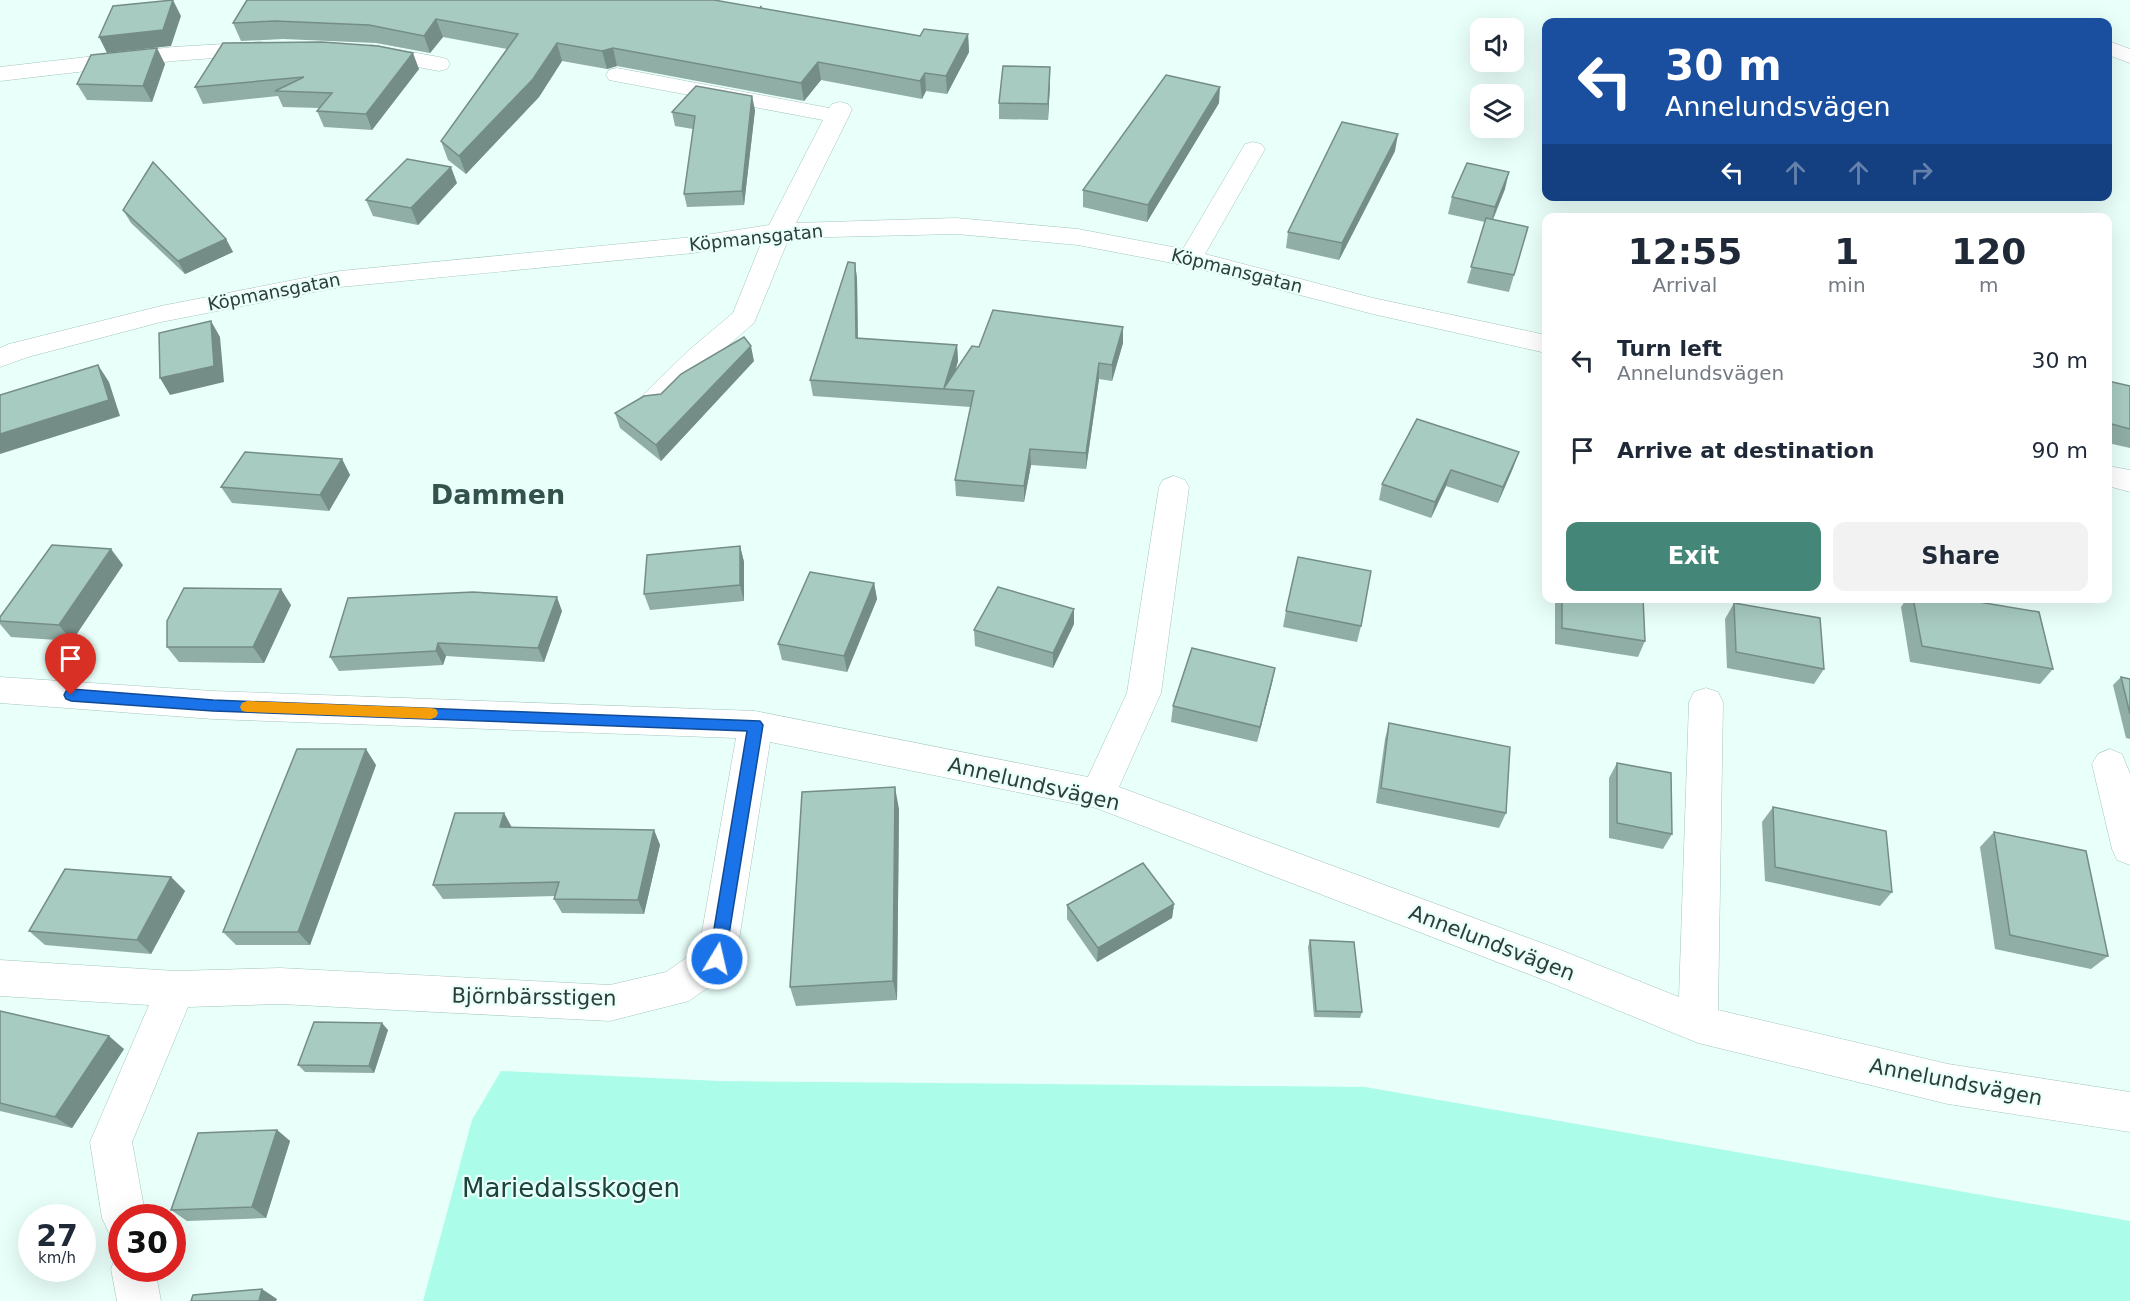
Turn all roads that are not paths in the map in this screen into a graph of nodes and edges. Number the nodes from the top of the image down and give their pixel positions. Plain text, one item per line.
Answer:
1 (280, 48) edge
2 (2112, 49) edge
3 (355, 51) edge
4 (2130, 56) edge
5 (439, 63) dead end
6 (0, 74) edge
7 (617, 75) edge
8 (1253, 148) dead end
9 (779, 231) junction
10 (1190, 258) junction
11 (1542, 343) edge
12 (0, 358) edge
13 (654, 400) edge
14 (2112, 477) edge
15 (2130, 481) edge
16 (1174, 488) dead end
17 (0, 690) edge
18 (1706, 702) dead end
19 (755, 725) junction
20 (2110, 764) dead end
21 (1098, 794) junction
22 (2130, 849) edge
23 (0, 978) edge
24 (176, 989) junction
25 (1698, 1024) junction
26 (2130, 1112) edge
27 (122, 1204) edge
28 (136, 1282) edge
29 (139, 1301) edge

1 - 6 street
2 - 4 street
3 - 5 street
7 - 9 street
8 - 10 street
9 - 10 street, Köpmansgatan
9 - 12 street, Köpmansgatan
9 - 13 street
10 - 11 street, Köpmansgatan
14 - 15 street
16 - 21 street
17 - 19 street, Annelundsvägen
18 - 25 street
19 - 21 street, Annelundsvägen
19 - 24 street, Björnbärsstigen
20 - 22 street
21 - 25 street, Annelundsvägen
23 - 24 street, Björnbärsstigen
24 - 27 street
25 - 26 street, Annelundsvägen
28 - 29 street

